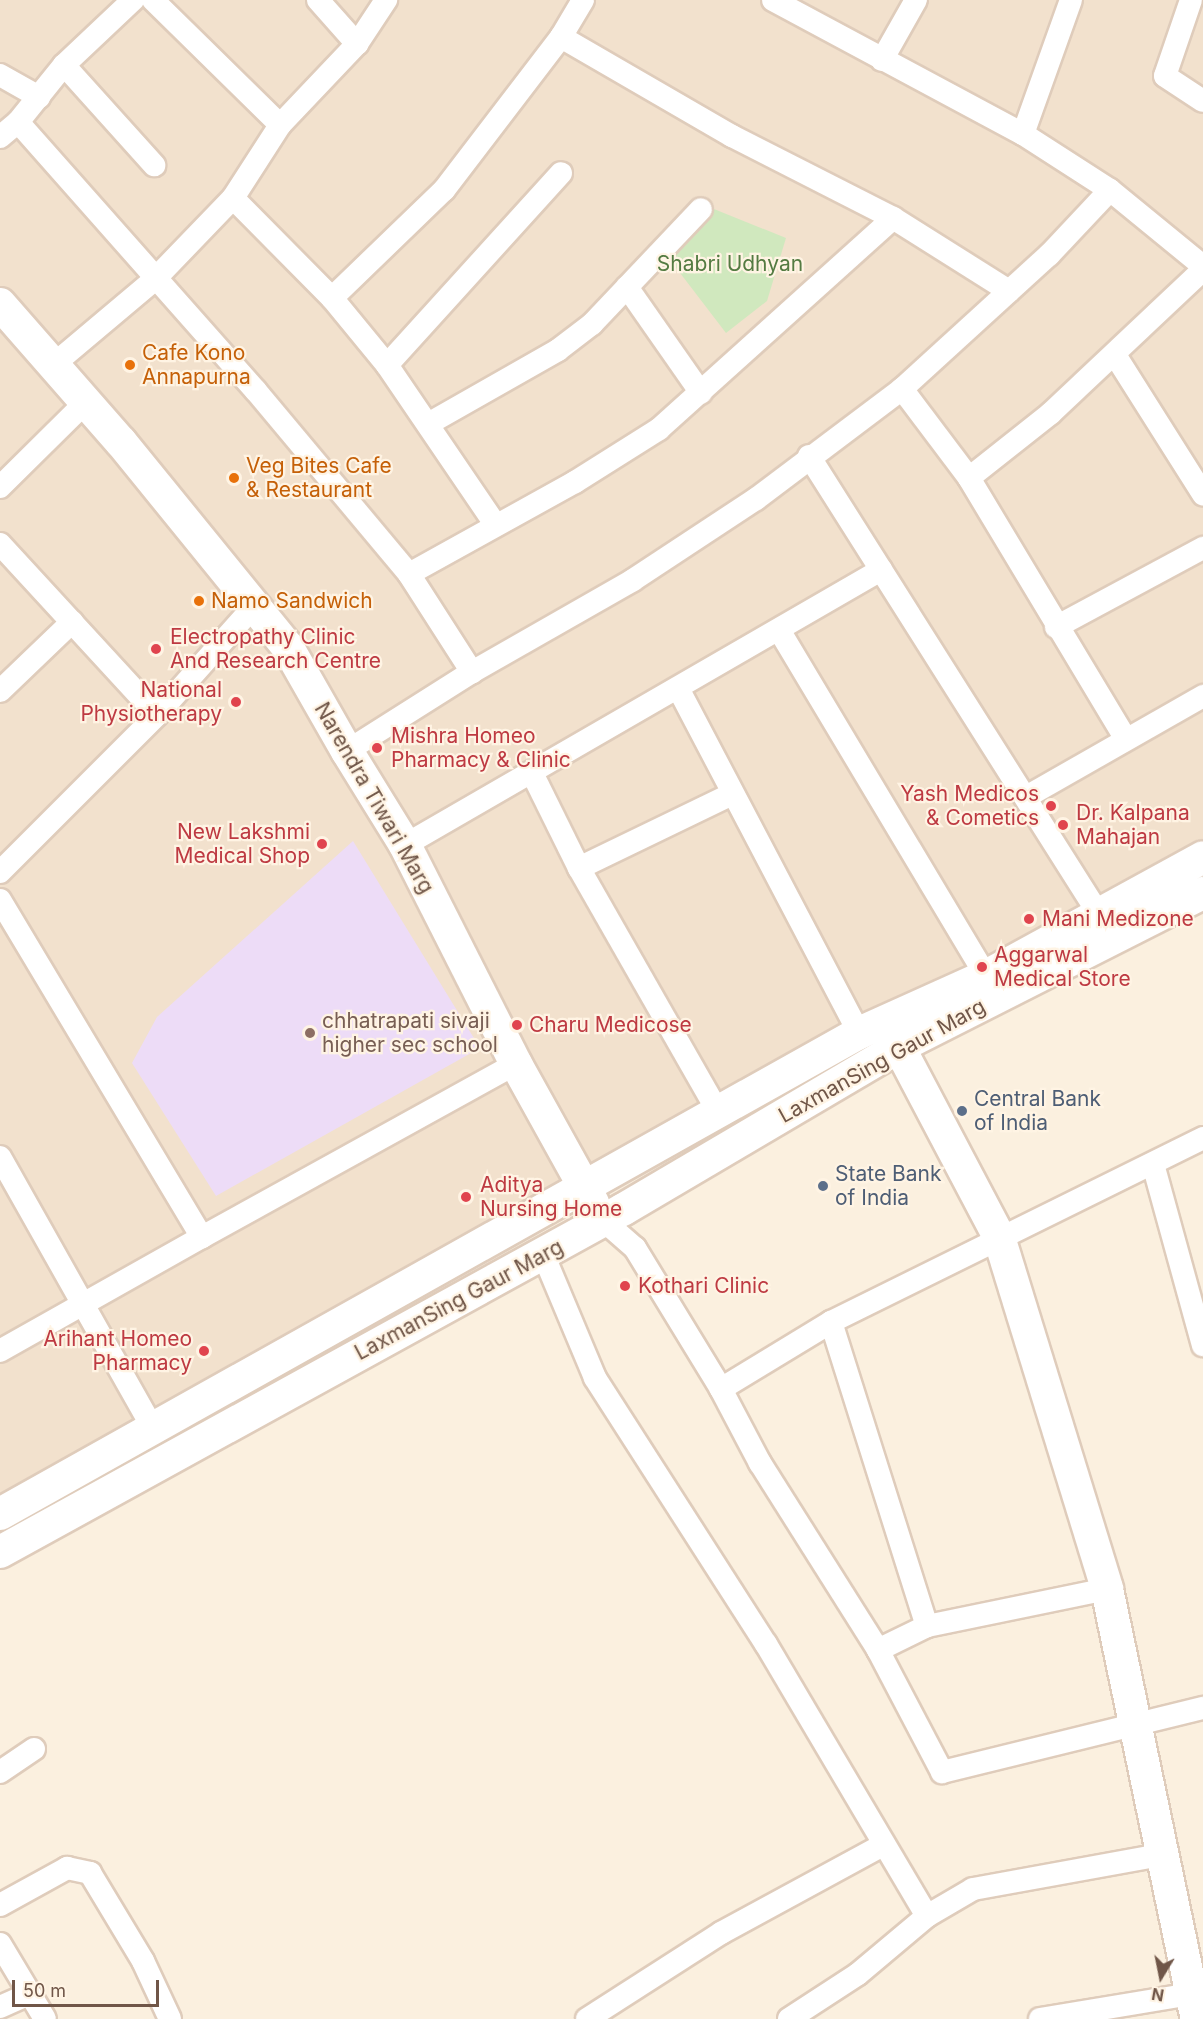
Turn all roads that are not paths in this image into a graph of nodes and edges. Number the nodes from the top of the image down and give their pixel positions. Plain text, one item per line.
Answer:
1 (133, 0) edge
2 (153, 0) edge
3 (318, 0) edge
4 (386, 0) edge
5 (583, 0) edge
6 (773, 0) edge
7 (916, 0) edge
8 (1071, 0) edge
9 (1195, 3) edge
10 (561, 37) junction
11 (357, 44) junction
12 (882, 60) junction
13 (64, 65) junction
14 (0, 75) edge
15 (39, 97) junction
16 (1203, 101) edge
17 (18, 122) junction
18 (280, 125) junction
19 (1023, 134) junction
20 (0, 136) edge
21 (154, 165) dead end
22 (561, 173) dead end
23 (1110, 190) junction
24 (233, 198) junction
25 (701, 208) dead end
26 (893, 218) junction
27 (1203, 268) edge
28 (154, 279) junction
29 (627, 287) junction
30 (1009, 291) junction
31 (332, 298) junction
32 (0, 304) edge
33 (1115, 355) junction
34 (52, 365) junction
35 (387, 365) junction
36 (902, 389) junction
37 (701, 393) junction
38 (86, 402) junction
39 (428, 424) junction
40 (809, 456) junction
41 (969, 478) junction
42 (0, 486) edge
43 (1203, 494) edge
44 (495, 524) junction
45 (0, 544) edge
46 (1203, 548) edge
47 (881, 570) junction
48 (409, 574) junction
49 (256, 604) junction
50 (72, 622) junction
51 (1056, 627) junction
52 (779, 630) junction
53 (472, 672) junction
54 (679, 690) junction
55 (0, 691) edge
56 (1203, 696) edge
57 (157, 715) junction
58 (1125, 738) junction
59 (346, 751) junction
60 (532, 773) junction
61 (732, 794) junction
62 (1026, 797) junction
63 (405, 844) junction
64 (1203, 857) edge
65 (579, 868) junction
66 (0, 872) edge
67 (1203, 894) edge
68 (0, 900) edge
69 (1107, 926) junction
70 (986, 976) junction
71 (859, 1033) junction
72 (899, 1047) junction
73 (516, 1064) junction
74 (718, 1112) junction
75 (1203, 1138) edge
76 (0, 1157) edge
77 (1153, 1164) junction
78 (584, 1186) junction
79 (604, 1221) junction
80 (202, 1237) junction
81 (999, 1238) junction
82 (543, 1254) junction
83 (1196, 1296) edge
84 (82, 1304) junction
85 (831, 1322) junction
86 (1203, 1345) edge
87 (0, 1351) edge
88 (720, 1389) junction
89 (153, 1428) junction
90 (0, 1514) edge
91 (0, 1552) edge
92 (1107, 1590) junction
93 (927, 1626) junction
94 (879, 1650) junction
95 (1203, 1708) edge
96 (1138, 1727) junction
97 (34, 1749) dead end
98 (0, 1772) edge
99 (883, 1845) junction
100 (1160, 1855) junction
101 (0, 1905) edge
102 (927, 1917) junction
103 (0, 1944) edge
104 (29, 1994) junction
105 (1197, 2002) edge
106 (0, 2007) edge
107 (45, 2019) edge
108 (170, 2019) edge
109 (587, 2019) edge
110 (789, 2019) edge
111 (1040, 2019) edge

1 - 13 street
2 - 18 street
3 - 11 street
4 - 11 street
5 - 10 street
6 - 12 street
7 - 12 street
8 - 19 street
9 - 16 street
10 - 26 street
10 - 31 street
11 - 18 street
12 - 19 street
13 - 15 street
13 - 21 street
14 - 15 street
15 - 17 street
17 - 20 street
17 - 28 street
18 - 24 street
19 - 23 street
22 - 35 street
23 - 27 street
23 - 30 street
24 - 28 street
24 - 31 street
25 - 29 street
26 - 30 street
26 - 37 street
27 - 33 street
28 - 34 street
28 - 48 street
29 - 37 street
29 - 39 street
30 - 36 street
31 - 35 street
32 - 34 main road, Narendra Tiwari Marg
33 - 41 street
33 - 43 street
34 - 38 main road, Narendra Tiwari Marg
35 - 39 street
36 - 40 street
36 - 41 street
37 - 44 street
38 - 42 street
38 - 49 main road, Narendra Tiwari Marg
39 - 44 street
40 - 47 street
40 - 53 street
41 - 51 street
44 - 48 street
45 - 50 street
46 - 51 street
47 - 52 street
47 - 62 street
48 - 53 street
49 - 57 street
49 - 59 main road, Narendra Tiwari Marg
50 - 55 street
50 - 57 street
51 - 58 street
52 - 54 street
52 - 70 street
53 - 59 street
54 - 60 street
54 - 61 street
56 - 58 street
57 - 66 street
58 - 62 street
59 - 63 main road, Narendra Tiwari Marg
60 - 63 street
60 - 65 street
61 - 65 street
61 - 71 street
62 - 69 street
63 - 73 main road, Narendra Tiwari Marg
64 - 69 main road, LaxmanSing Gaur Marg
65 - 74 street
67 - 69 main road, LaxmanSing Gaur Marg
68 - 80 street
69 - 70 main road, LaxmanSing Gaur Marg
69 - 72 main road, LaxmanSing Gaur Marg
70 - 71 main road, LaxmanSing Gaur Marg
71 - 74 main road, LaxmanSing Gaur Marg
72 - 79 main road, LaxmanSing Gaur Marg
72 - 81 main road
73 - 78 main road, Narendra Tiwari Marg
73 - 80 street
74 - 78 main road, LaxmanSing Gaur Marg
75 - 77 street
76 - 84 street
77 - 81 street
77 - 83 street
78 - 79 main road, Narendra Tiwari Marg
78 - 89 main road, LaxmanSing Gaur Marg
79 - 82 main road, LaxmanSing Gaur Marg
79 - 88 street
80 - 84 street
81 - 85 street
81 - 92 main road
82 - 91 main road, LaxmanSing Gaur Marg
82 - 99 street
83 - 86 street
84 - 87 street
84 - 89 street
85 - 88 street
85 - 93 street
88 - 94 street
89 - 90 main road, LaxmanSing Gaur Marg
92 - 93 street
92 - 96 main road
93 - 94 street
94 - 96 street
95 - 96 street
96 - 100 main road
97 - 98 street
99 - 102 street
99 - 109 street
100 - 102 street
100 - 105 main road
101 - 108 street
102 - 110 street
103 - 104 street
104 - 106 street
104 - 107 street
105 - 111 street

